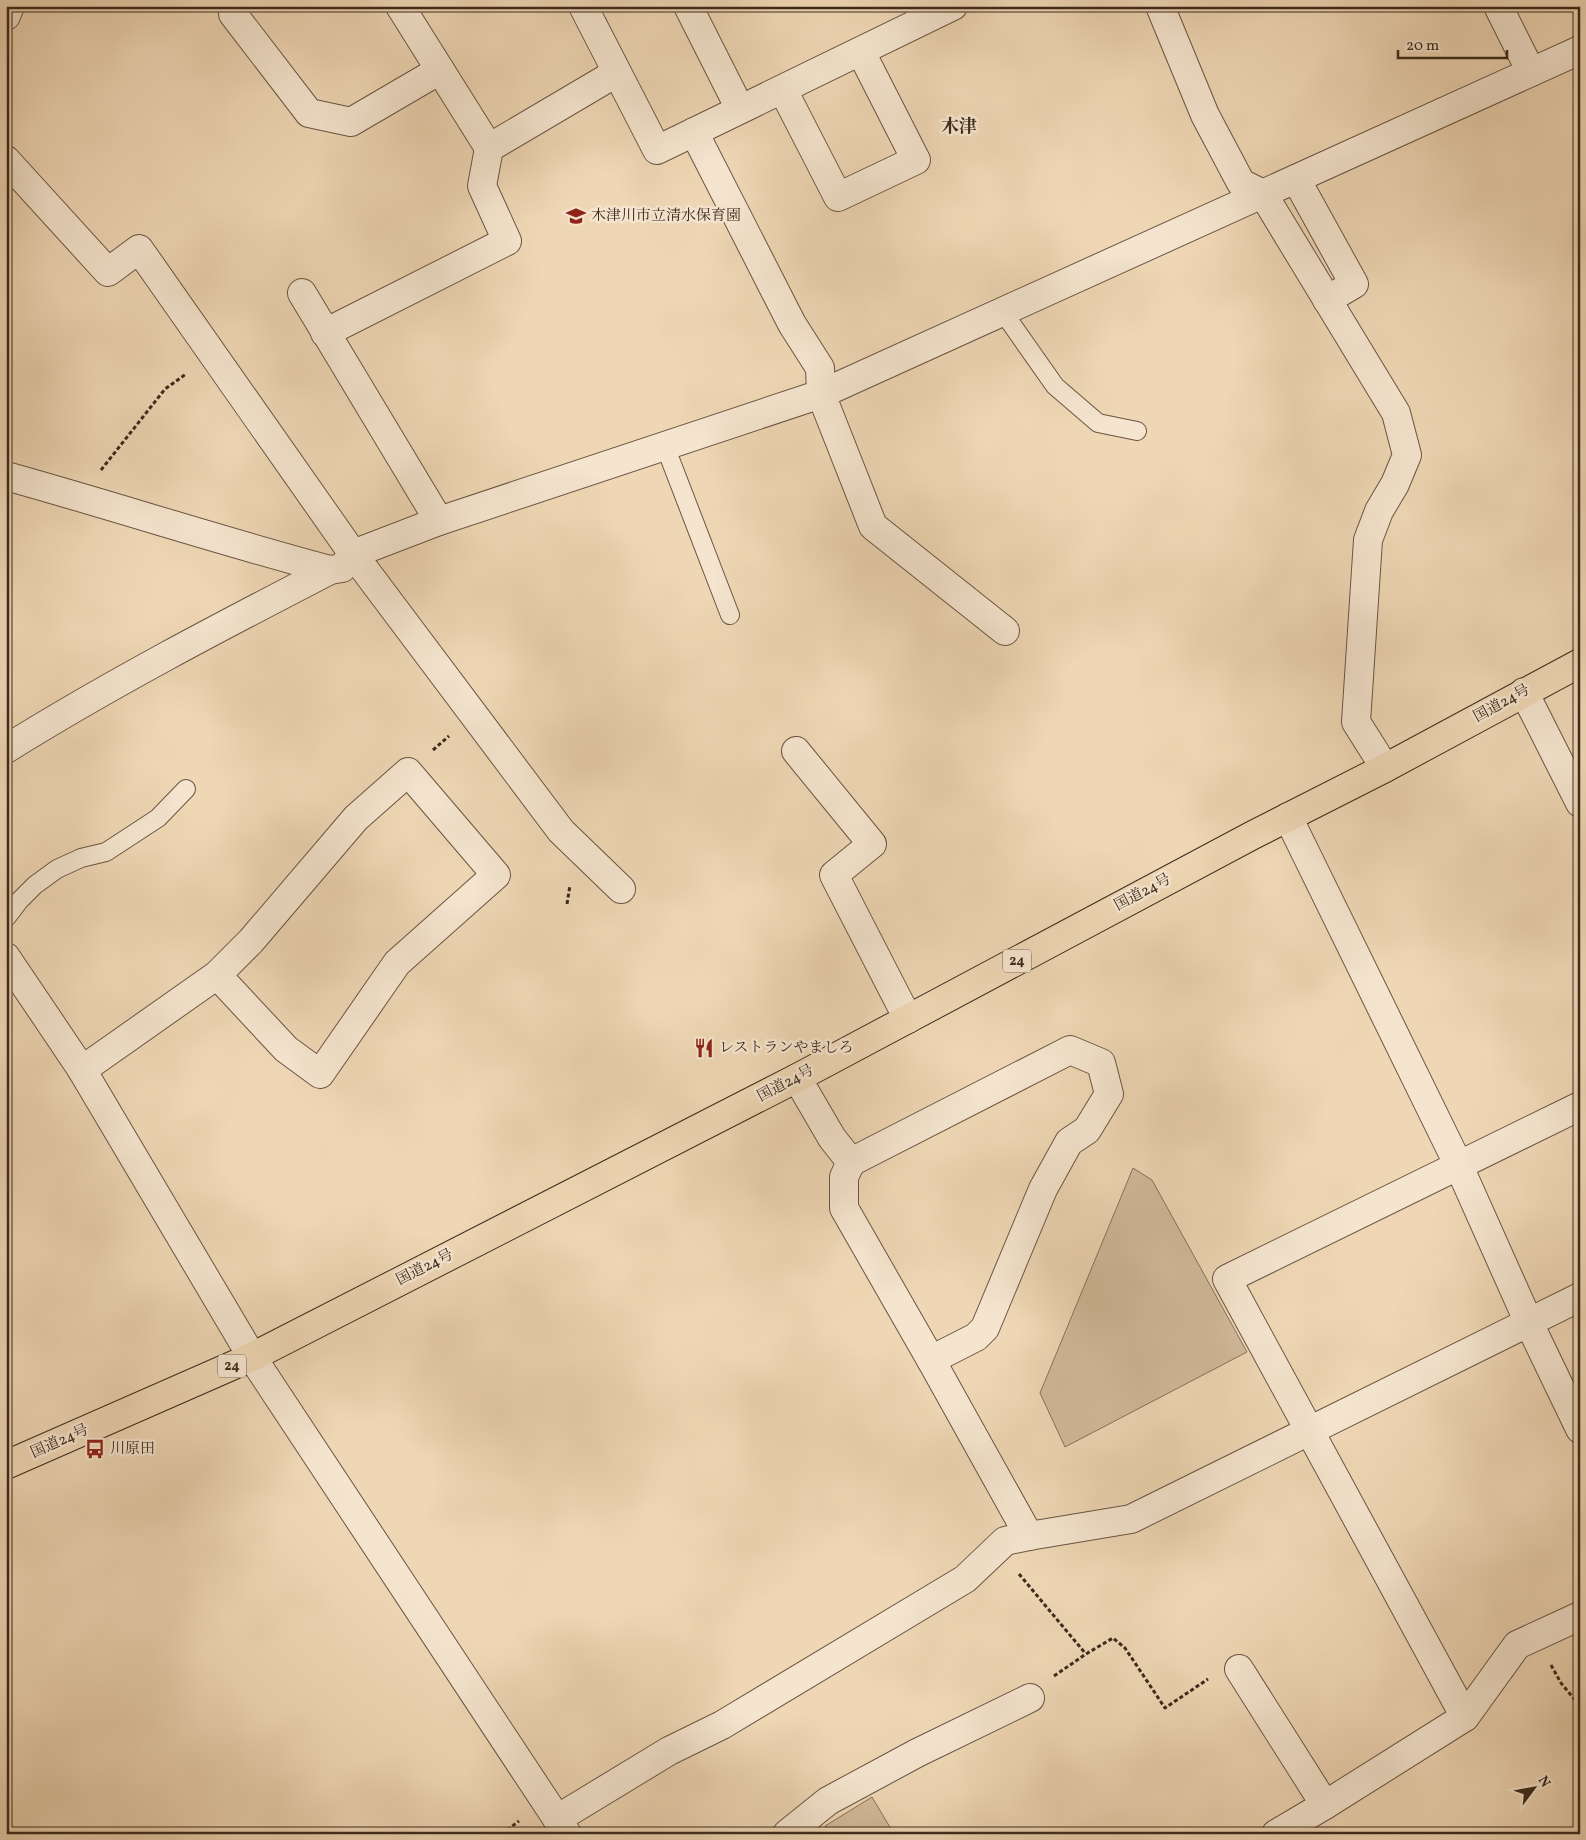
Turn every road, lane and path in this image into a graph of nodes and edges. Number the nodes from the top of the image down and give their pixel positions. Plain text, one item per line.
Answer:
1 (10, 6) edge
2 (400, 6) edge
3 (583, 6) edge
4 (688, 6) edge
5 (953, 6) edge
6 (1160, 6) edge
7 (1498, 6) edge
8 (233, 9) edge
9 (6, 16) edge
10 (1580, 50) edge
11 (861, 52) junction
12 (440, 70) junction
13 (1531, 72) junction
14 (616, 73) junction
15 (783, 90) junction
16 (740, 109) junction
17 (694, 132) junction
18 (489, 148) junction
19 (6, 160) edge
20 (1296, 179) junction
21 (1263, 194) junction
22 (302, 293) dead end
23 (1327, 300) junction
24 (1003, 312) junction
25 (325, 333) junction
26 (212, 354) junction
27 (821, 394) junction
28 (1138, 431) dead end
29 (665, 446) junction
30 (6, 476) edge
31 (85, 498) junction
32 (439, 521) junction
33 (353, 554) junction
34 (330, 570) junction
35 (730, 616) dead end
36 (1005, 631) dead end
37 (1580, 663) edge
38 (1524, 692) junction
39 (473, 715) junction
40 (6, 749) edge
41 (796, 751) dead end
42 (1385, 768) junction
43 (408, 772) junction
44 (186, 789) dead end
45 (1580, 803) edge
46 (1288, 817) junction
47 (622, 889) dead end
48 (6, 918) edge
49 (6, 957) edge
50 (217, 975) junction
51 (908, 1019) junction
52 (82, 1070) junction
53 (797, 1078) junction
54 (1580, 1106) edge
55 (851, 1162) junction
56 (1458, 1164) junction
57 (1580, 1297) edge
58 (1530, 1323) junction
59 (252, 1357) junction
60 (931, 1360) junction
61 (1580, 1429) edge
62 (1310, 1430) junction
63 (6, 1465) edge
64 (1029, 1536) junction
65 (998, 1548) junction
66 (1580, 1616) edge
67 (1534, 1637) junction
68 (1086, 1654) junction
69 (1239, 1669) joint
70 (1030, 1698) joint
71 (1580, 1706) edge
72 (1465, 1717) junction
73 (1325, 1805) junction
74 (562, 1826) edge
75 (787, 1834) edge
76 (1276, 1834) edge

1 - 9 street
2 - 12 street
3 - 14 street
4 - 16 street
5 - 11 street
6 - 21 street
7 - 13 street
8 - 12 street
10 - 13 street
11 - 15 street
11 - 15 street
12 - 18 street
13 - 20 street
14 - 17 street
14 - 18 street
15 - 16 street
16 - 17 street
17 - 27 street
18 - 25 street
19 - 26 street
20 - 21 street
20 - 23 street
21 - 23 street
21 - 24 street
22 - 25 street
23 - 42 street
24 - 27 street
24 - 28 lane
25 - 32 street
26 - 31 path
26 - 33 street
27 - 29 street
27 - 36 street
29 - 32 street
29 - 35 lane
30 - 31 street
31 - 34 street
32 - 33 street
33 - 34 street
33 - 39 street
34 - 40 street
37 - 38 highway, 国道24号 / 24
38 - 42 highway, 国道24号 / 24
38 - 45 street
39 - 43 path
39 - 47 street
41 - 51 street
42 - 46 highway, 国道24号 / 24
43 - 50 street
43 - 50 street
44 - 48 lane
46 - 51 highway, 国道24号 / 24
46 - 56 street
49 - 52 street
50 - 52 street
51 - 53 highway, 国道24号 / 24
52 - 59 street
53 - 55 street
53 - 59 highway, 国道24号 / 24
54 - 56 street
55 - 60 street
55 - 60 street
56 - 58 street
56 - 62 street
57 - 58 street
58 - 61 street
58 - 62 street
59 - 63 highway, 国道24号 / 24
59 - 74 street
60 - 64 street
62 - 64 street
62 - 72 street
64 - 65 street
65 - 68 path
65 - 74 street
66 - 67 street
67 - 71 path
67 - 72 street
68 - 69 path
68 - 70 path
69 - 73 street
70 - 75 street
72 - 73 street
73 - 76 street

